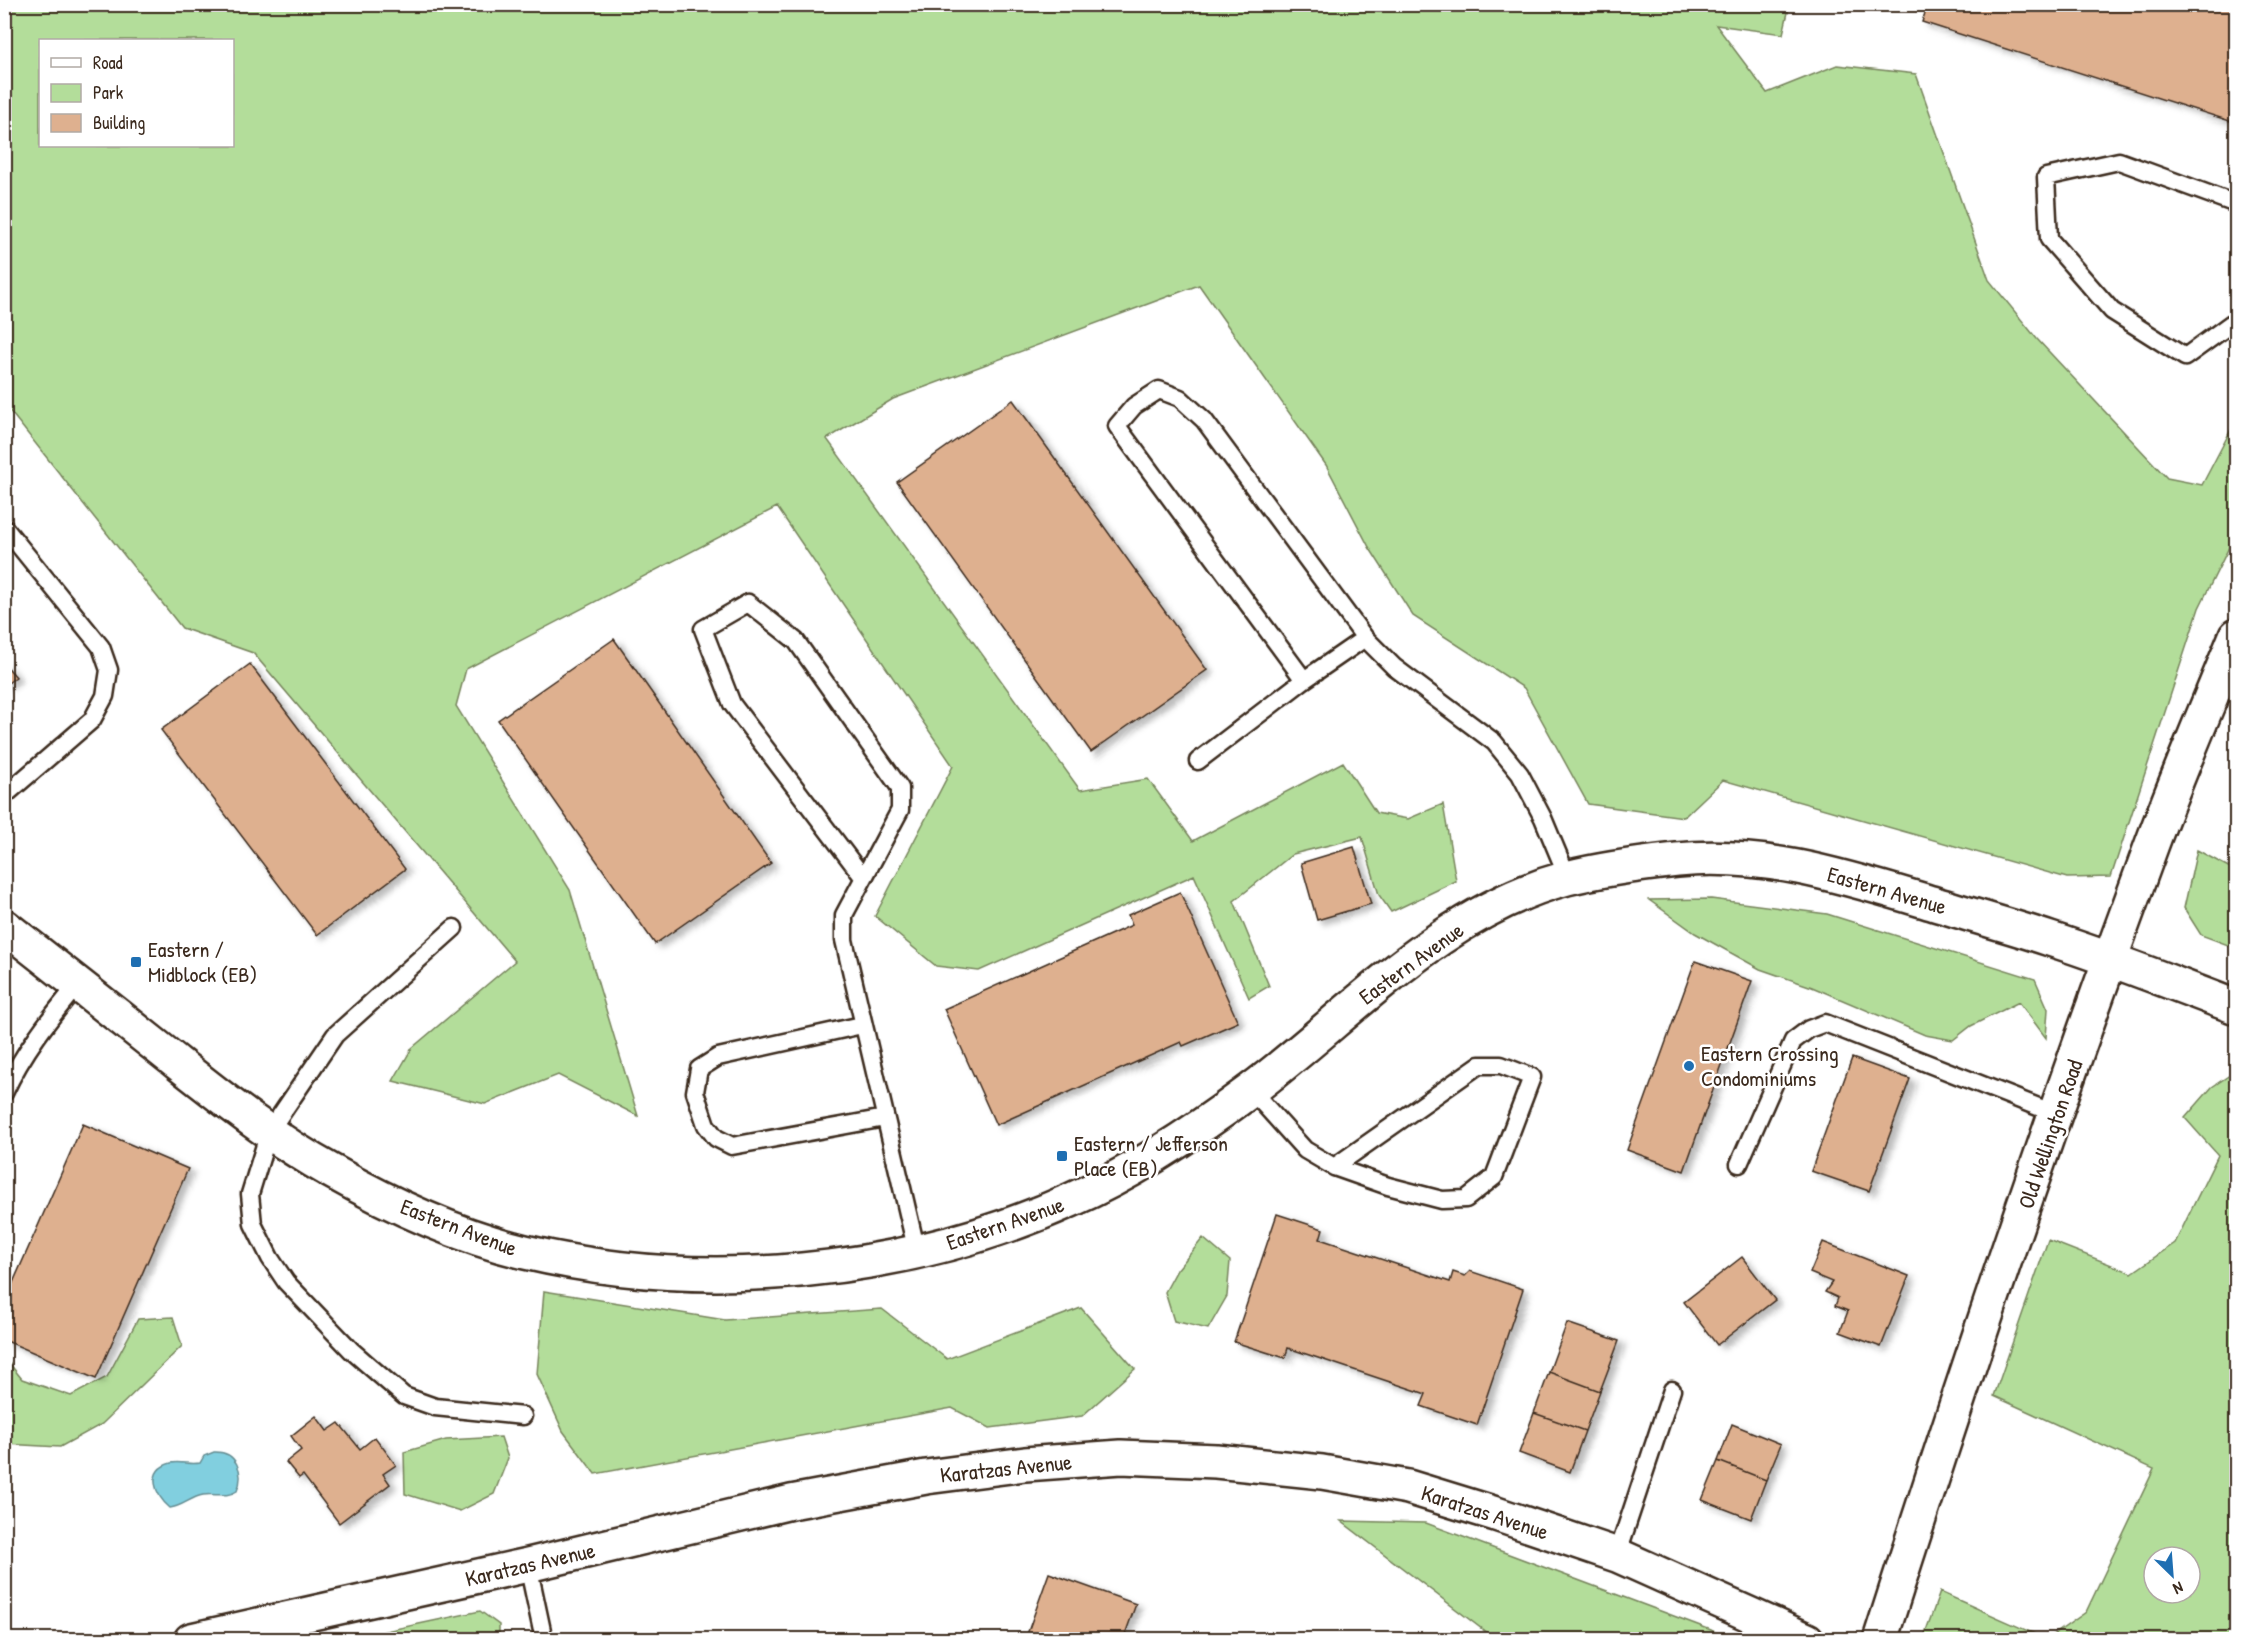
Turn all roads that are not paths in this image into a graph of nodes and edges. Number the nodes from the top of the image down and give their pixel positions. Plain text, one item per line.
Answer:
1 (2236, 204) edge
2 (2236, 320) edge
3 (4, 526) edge
4 (1365, 638) junction
5 (2233, 654) edge
6 (1304, 680) junction
7 (1197, 761) dead end
8 (4, 796) edge
9 (863, 877) junction
10 (1568, 878) junction
11 (4, 926) edge
12 (454, 928) dead end
13 (2110, 960) junction
14 (78, 984) junction
15 (2236, 1007) edge
16 (862, 1025) junction
17 (1251, 1090) junction
18 (4, 1093) edge
19 (2056, 1114) junction
20 (885, 1118) junction
21 (269, 1132) junction
22 (1738, 1164) dead end
23 (1334, 1167) junction
24 (917, 1252) junction
25 (1672, 1390) dead end
26 (523, 1416) dead end
27 (1617, 1555) junction
28 (528, 1565) junction
29 (191, 1640) edge
30 (544, 1640) edge
31 (1807, 1640) edge
32 (1880, 1640) edge

1 - 2 lane
3 - 8 lane
4 - 6 lane
4 - 6 lane
4 - 10 lane
5 - 13 street, Old Wellington Road
6 - 7 lane
9 - 9 lane
9 - 16 lane
10 - 13 street, Eastern Avenue
10 - 17 street, Eastern Avenue
11 - 14 street, Eastern Avenue
12 - 21 lane
13 - 15 street, Eastern Avenue
13 - 19 street, Old Wellington Road
14 - 18 lane
14 - 21 street, Eastern Avenue
16 - 20 lane
16 - 20 lane
17 - 23 lane
17 - 24 street, Eastern Avenue
19 - 22 lane
19 - 32 street, Old Wellington Road
20 - 24 lane
21 - 24 street, Eastern Avenue
21 - 26 lane
23 - 23 lane
25 - 27 lane
27 - 28 street, Karatzas Avenue
27 - 31 street, Karatzas Avenue
28 - 29 street, Karatzas Avenue
28 - 30 lane

